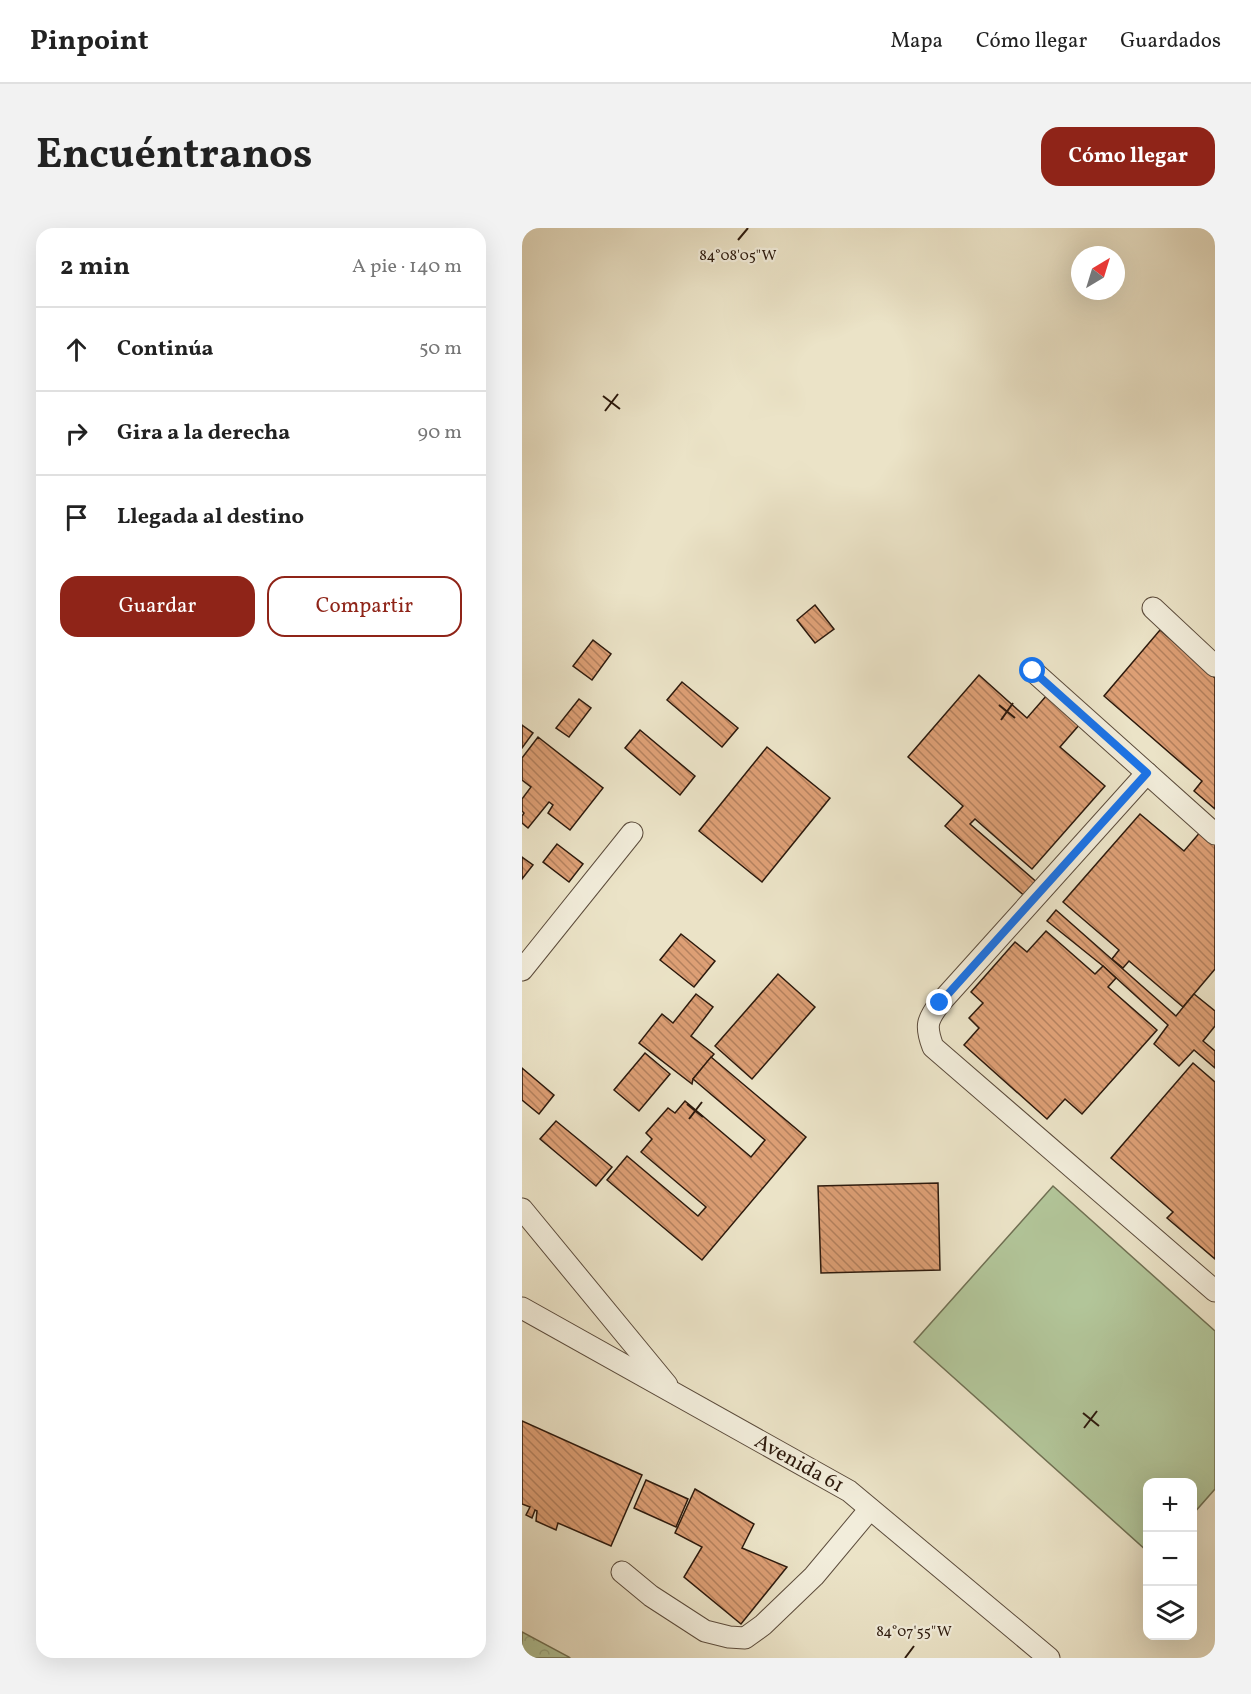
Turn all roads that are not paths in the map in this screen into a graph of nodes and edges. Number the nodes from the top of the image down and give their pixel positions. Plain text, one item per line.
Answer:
1 (1153, 608) dead end
2 (1215, 666) edge
3 (1033, 671) dead end
4 (1147, 773) junction
5 (633, 833) dead end
6 (1215, 834) edge
7 (522, 970) edge
8 (522, 1209) edge
9 (1215, 1291) edge
10 (522, 1308) edge
11 (675, 1394) junction
12 (870, 1509) junction
13 (622, 1572) dead end
14 (1049, 1658) edge

1 - 2 street
3 - 4 street
4 - 6 street
4 - 9 street
5 - 7 street
8 - 11 street
10 - 11 street, Avenida 61
11 - 12 street, Avenida 61
12 - 13 street
12 - 14 street, Avenida 61

